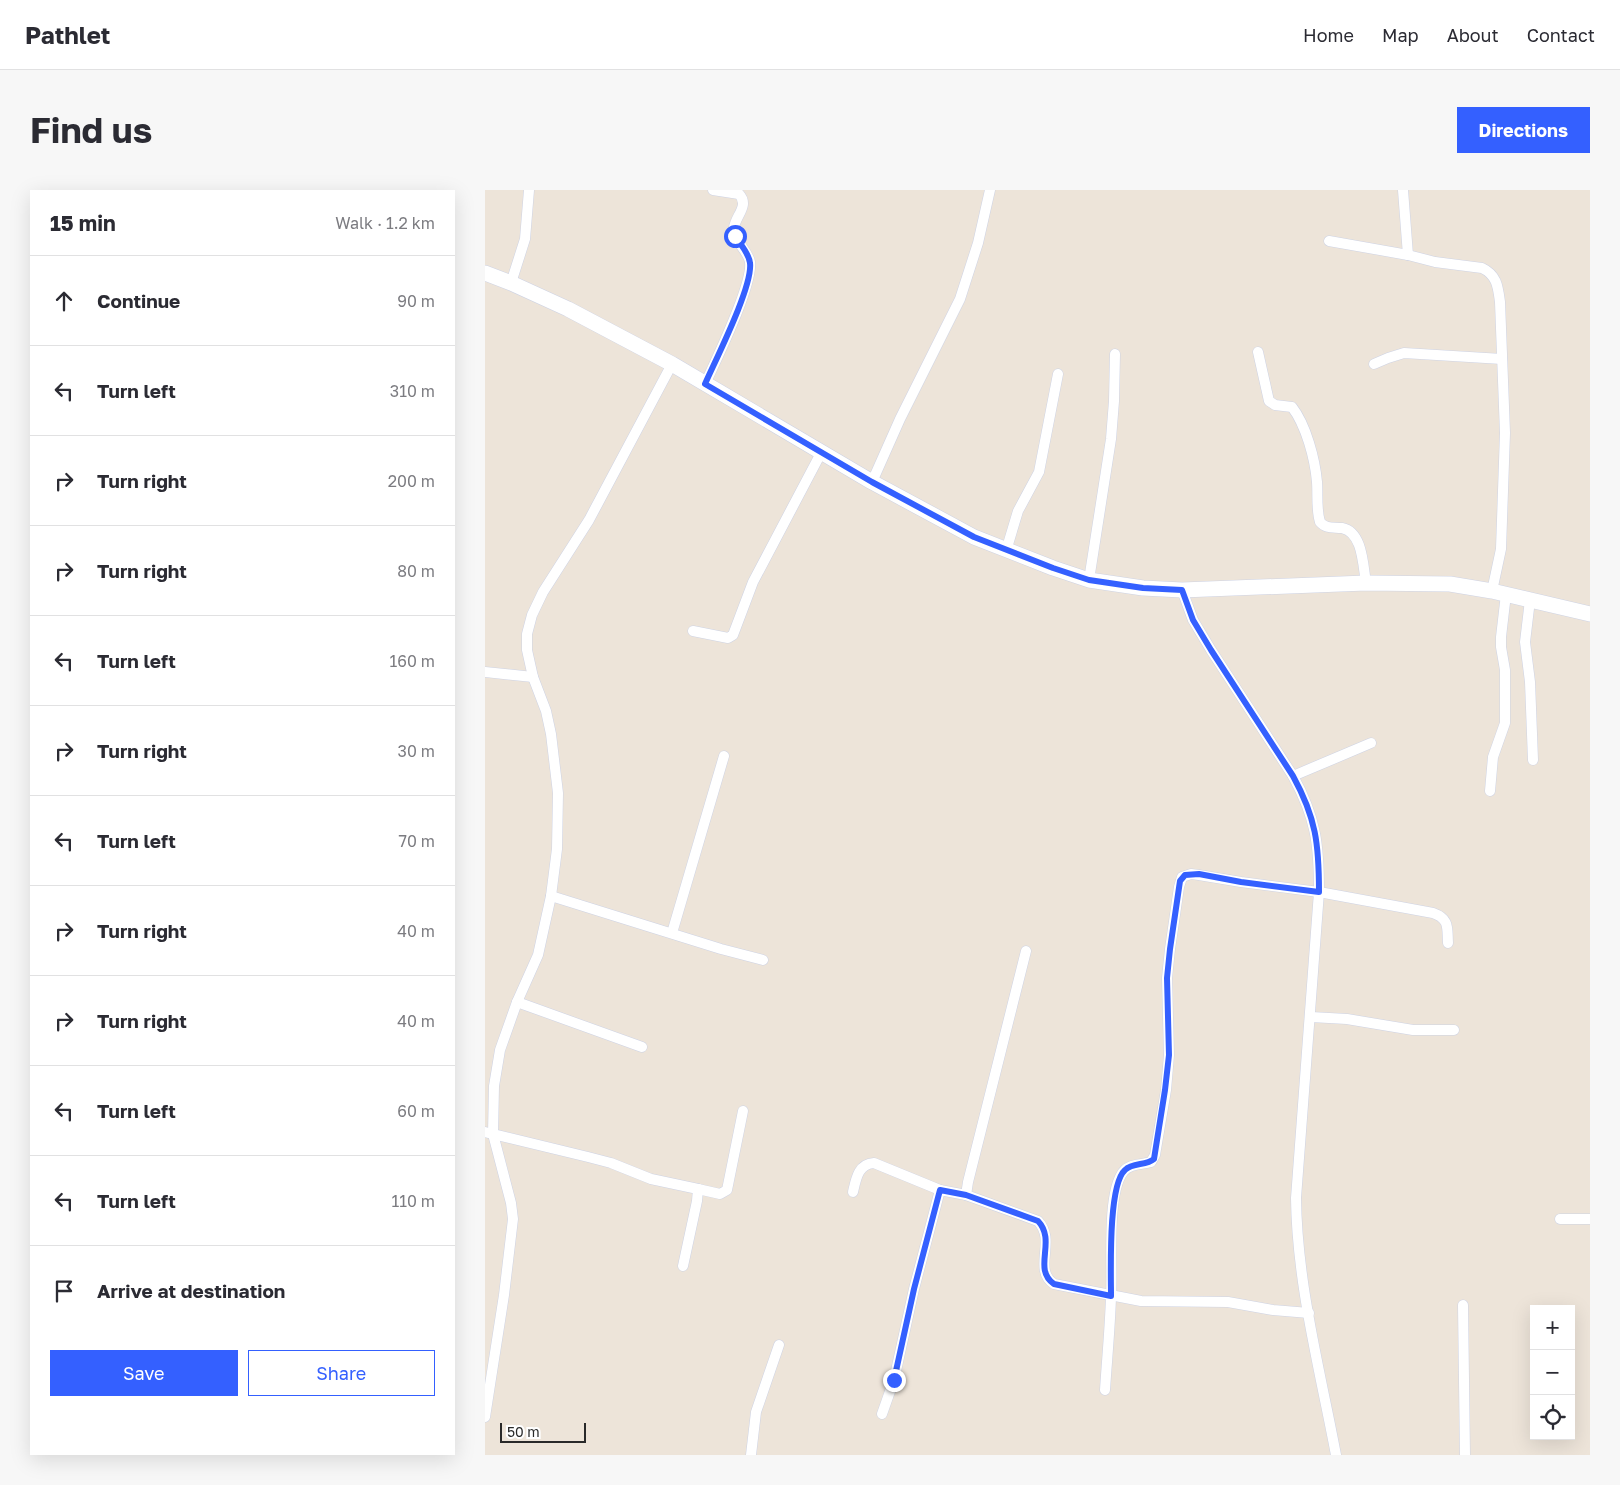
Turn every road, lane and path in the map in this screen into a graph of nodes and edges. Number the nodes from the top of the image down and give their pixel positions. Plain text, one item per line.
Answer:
1 (529, 190) edge
2 (713, 190) edge
3 (990, 190) edge
4 (1403, 190) edge
5 (1329, 241) dead end
6 (1408, 255) junction
7 (485, 273) edge
8 (511, 283) junction
9 (1258, 352) dead end
10 (1115, 354) dead end
11 (1502, 359) junction
12 (672, 364) junction
13 (1374, 364) dead end
14 (1058, 374) dead end
15 (705, 384) junction
16 (821, 452) junction
17 (872, 482) junction
18 (1006, 551) junction
19 (1089, 580) junction
20 (1366, 583) junction
21 (1182, 590) junction
22 (1499, 593) junction
23 (1531, 600) junction
24 (1590, 614) edge
25 (693, 631) dead end
26 (485, 672) edge
27 (533, 677) junction
28 (1371, 743) dead end
29 (724, 756) dead end
30 (1533, 760) dead end
31 (1293, 776) junction
32 (1490, 791) dead end
33 (1319, 892) junction
34 (551, 896) junction
35 (671, 933) junction
36 (1448, 943) dead end
37 (1026, 951) dead end
38 (763, 960) dead end
39 (517, 1002) junction
40 (1311, 1017) junction
41 (1454, 1030) dead end
42 (642, 1047) dead end
43 (743, 1111) dead end
44 (489, 1133) edge
45 (698, 1189) junction
46 (940, 1190) junction
47 (853, 1192) dead end
48 (966, 1195) junction
49 (1560, 1219) dead end
50 (1590, 1219) edge
51 (683, 1266) dead end
52 (1111, 1296) junction
53 (1463, 1305) dead end
54 (1309, 1313) junction
55 (779, 1345) dead end
56 (1105, 1390) dead end
57 (882, 1414) dead end
58 (485, 1416) edge
59 (751, 1455) edge
60 (1336, 1455) edge
61 (1465, 1455) edge

1 - 8 street
2 - 15 street
3 - 17 street
4 - 6 street
5 - 6 street
6 - 11 street
7 - 8 main road
8 - 12 main road
9 - 20 street
10 - 19 street
11 - 13 street
11 - 22 street
12 - 15 main road
12 - 27 street
14 - 18 street
15 - 16 main road
16 - 17 main road
16 - 25 street
17 - 18 main road
18 - 19 main road
19 - 21 main road
20 - 21 main road
20 - 22 main road
21 - 31 street
22 - 23 main road
22 - 32 street
23 - 24 main road
23 - 30 street
26 - 27 street
27 - 34 street
28 - 31 street
29 - 35 street
31 - 33 street
33 - 36 street
33 - 40 street
33 - 52 street
34 - 35 street
34 - 39 street
35 - 38 street
37 - 48 street
39 - 42 street
39 - 44 street
40 - 41 street
40 - 54 street
43 - 45 street
44 - 45 street
44 - 58 street
45 - 51 street
46 - 47 street
46 - 48 street
46 - 57 street
48 - 52 street
49 - 50 street
52 - 54 street
52 - 56 street
53 - 61 street
54 - 60 street
55 - 59 street

